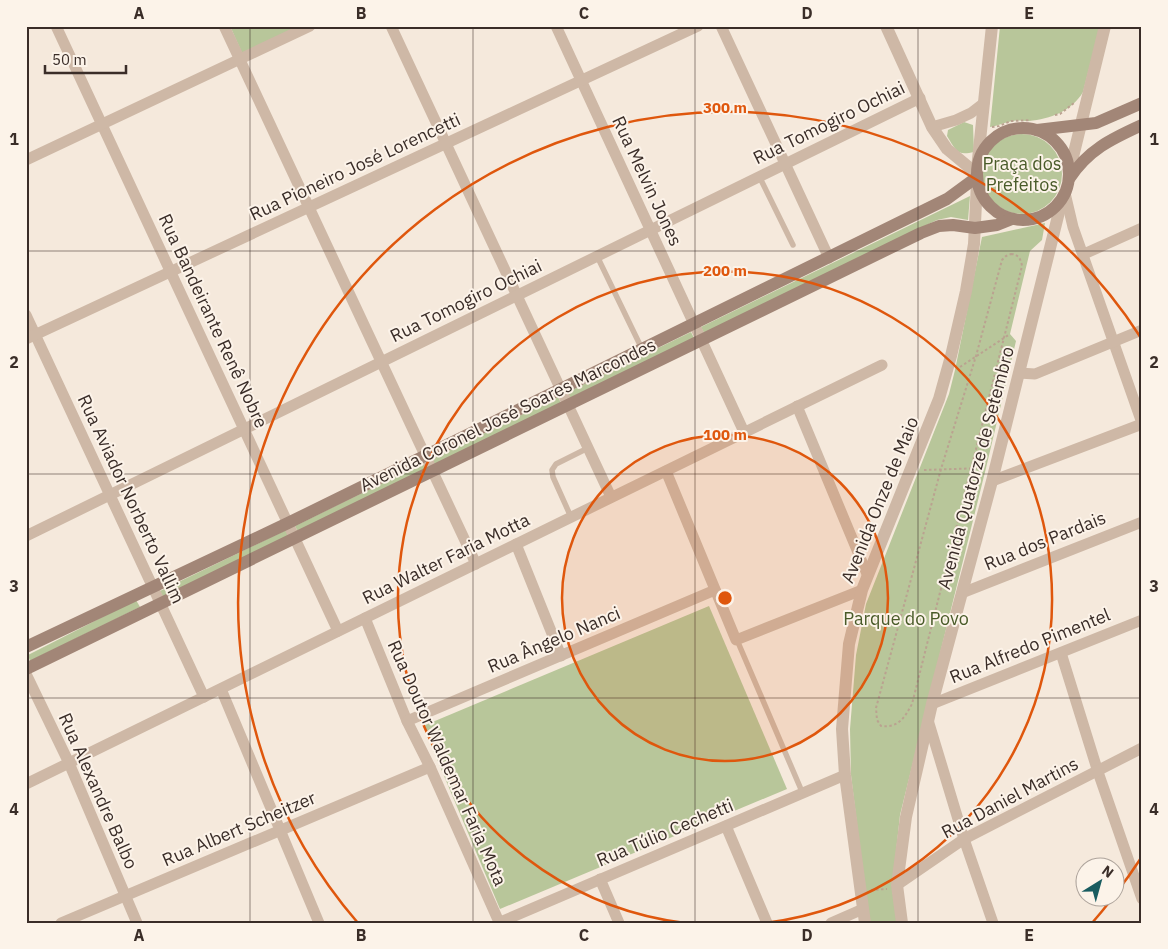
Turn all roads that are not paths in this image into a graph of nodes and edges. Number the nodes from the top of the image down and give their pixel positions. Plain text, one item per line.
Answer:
1 (56, 26) edge
2 (224, 26) edge
3 (310, 26) edge
4 (391, 26) edge
5 (556, 26) edge
6 (698, 26) edge
7 (721, 26) edge
8 (886, 26) edge
9 (992, 26) edge
10 (1105, 26) edge
11 (239, 60) junction
12 (581, 81) junction
13 (920, 98) junction
14 (984, 103) junction
15 (1142, 103) edge
16 (102, 124) junction
17 (1037, 124) junction
18 (1080, 124) junction
19 (1142, 125) edge
20 (932, 127) junction
21 (446, 144) junction
22 (26, 160) edge
23 (785, 164) junction
24 (1069, 174) junction
25 (977, 176) junction
26 (760, 178) junction
27 (1064, 197) junction
28 (309, 208) junction
29 (1012, 219) junction
30 (975, 228) junction
31 (1142, 228) edge
32 (650, 230) junction
33 (793, 245) dead end
34 (1084, 254) junction
35 (597, 256) junction
36 (829, 258) junction
37 (171, 272) junction
38 (517, 296) junction
39 (26, 316) edge
40 (694, 324) junction
41 (1142, 330) edge
42 (31, 337) edge
43 (702, 341) junction
44 (1112, 342) junction
45 (642, 349) junction
46 (381, 362) junction
47 (882, 365) dead end
48 (1019, 373) junction
49 (561, 390) junction
50 (568, 406) junction
51 (797, 406) junction
52 (1142, 423) edge
53 (244, 429) junction
54 (744, 432) junction
55 (588, 448) junction
56 (425, 456) junction
57 (666, 471) junction
58 (432, 472) junction
59 (992, 481) junction
60 (110, 495) junction
61 (611, 498) junction
62 (571, 517) junction
63 (1142, 522) edge
64 (288, 523) junction
65 (26, 536) edge
66 (295, 538) junction
67 (516, 544) junction
68 (476, 564) junction
69 (867, 574) junction
70 (152, 587) junction
71 (715, 590) junction
72 (862, 590) junction
73 (962, 593) junction
74 (161, 604) junction
75 (365, 618) junction
76 (1142, 620) edge
77 (338, 631) junction
78 (736, 640) junction
79 (26, 647) edge
80 (1062, 653) junction
81 (561, 656) junction
82 (26, 670) edge
83 (26, 674) edge
84 (220, 689) junction
85 (204, 697) junction
86 (932, 704) junction
87 (928, 720) junction
88 (407, 721) junction
89 (1142, 748) edge
90 (68, 763) junction
91 (430, 767) junction
92 (1098, 772) junction
93 (845, 775) junction
94 (26, 784) edge
95 (803, 794) junction
96 (726, 826) junction
97 (280, 831) junction
98 (964, 838) junction
99 (600, 879) junction
100 (894, 887) junction
101 (125, 895) junction
102 (1142, 899) edge
103 (863, 909) junction
104 (60, 923) edge
105 (137, 923) edge
106 (319, 923) edge
107 (498, 923) edge
108 (619, 923) edge
109 (767, 923) edge
110 (831, 923) edge
111 (865, 923) edge
112 (902, 923) edge
113 (993, 923) edge

1 - 16 street, Rua Bandeirante Renê Nobre
2 - 11 street
3 - 11 street
4 - 21 street
5 - 12 street, Rua Melvin Jones
6 - 12 street, Rua Pioneiro José Lorencetti
7 - 23 street
8 - 13 street
9 - 14 street, Avenida Onze de Maio
10 - 18 street
11 - 16 street
11 - 28 street
12 - 21 street, Rua Pioneiro José Lorencetti
12 - 32 street, Rua Melvin Jones
13 - 20 street
13 - 23 street, Rua Tomogiro Ochiai
14 - 20 street
14 - 25 street, Avenida Onze de Maio
15 - 18 main road
16 - 22 street
16 - 37 street, Rua Bandeirante Renê Nobre
17 - 18 main road
17 - 24 main road
17 - 25 main road
18 - 24 street
19 - 24 main road
20 - 25 street
21 - 28 street, Rua Pioneiro José Lorencetti
21 - 38 street
23 - 26 street, Rua Tomogiro Ochiai
23 - 36 street
24 - 27 main road
25 - 29 main road
25 - 30 street, Avenida Onze de Maio
25 - 36 main road, Avenida Coronel José Soares Marcondes
26 - 32 street, Rua Tomogiro Ochiai
26 - 33 lane
27 - 29 main road
27 - 34 street
27 - 48 street, Avenida Quatorze de Setembro
28 - 37 street, Rua Pioneiro José Lorencetti
28 - 46 street
29 - 30 main road, Avenida Coronel José Soares Marcondes
30 - 43 main road, Avenida Coronel José Soares Marcondes
30 - 69 street, Avenida Onze de Maio
31 - 34 street
32 - 35 street, Rua Tomogiro Ochiai
32 - 40 street, Rua Melvin Jones
34 - 44 street
35 - 38 street, Rua Tomogiro Ochiai
35 - 45 lane
36 - 40 main road, Avenida Coronel José Soares Marcondes
37 - 42 street, Rua Pioneiro José Lorencetti
37 - 53 street, Rua Bandeirante Renê Nobre
38 - 46 street, Rua Tomogiro Ochiai
38 - 49 street
39 - 42 street, Rua Aviador Norberto Vallim
40 - 43 street, Rua Melvin Jones
40 - 45 main road, Avenida Coronel José Soares Marcondes
41 - 44 street
42 - 60 street, Rua Aviador Norberto Vallim
43 - 50 main road, Avenida Coronel José Soares Marcondes
43 - 54 street, Rua Melvin Jones
44 - 48 street
44 - 52 street
45 - 49 main road, Avenida Coronel José Soares Marcondes
46 - 53 street, Rua Tomogiro Ochiai
46 - 56 street
47 - 51 street, Rua Walter Faria Motta
48 - 59 street, Avenida Quatorze de Setembro
49 - 50 street
49 - 56 main road, Avenida Coronel José Soares Marcondes
50 - 55 street
50 - 58 main road, Avenida Coronel José Soares Marcondes
51 - 54 street, Rua Walter Faria Motta
51 - 69 street
52 - 59 street
53 - 60 street, Rua Tomogiro Ochiai
53 - 64 street, Rua Bandeirante Renê Nobre
54 - 57 street, Rua Walter Faria Motta
55 - 61 street
55 - 62 lane
56 - 58 street
56 - 64 main road, Avenida Coronel José Soares Marcondes
57 - 61 street, Rua Walter Faria Motta
57 - 71 street
58 - 66 main road, Avenida Coronel José Soares Marcondes
58 - 68 street
59 - 73 street, Avenida Quatorze de Setembro
60 - 65 street, Rua Tomogiro Ochiai
60 - 70 street, Rua Aviador Norberto Vallim
61 - 62 street, Rua Walter Faria Motta
62 - 67 street, Rua Walter Faria Motta
63 - 73 street, Rua dos Pardais
64 - 66 street, Rua Bandeirante Renê Nobre
64 - 70 main road, Avenida Coronel José Soares Marcondes
66 - 74 main road, Avenida Coronel José Soares Marcondes
66 - 77 street, Rua Bandeirante Renê Nobre
67 - 68 street, Rua Walter Faria Motta
67 - 81 street
68 - 75 street, Rua Walter Faria Motta
69 - 72 street, Avenida Onze de Maio
70 - 74 street, Rua Aviador Norberto Vallim
70 - 79 main road, Avenida Coronel José Soares Marcondes
71 - 78 street
71 - 81 street, Rua Ângelo Nanci
72 - 78 street
72 - 93 street, Avenida Onze de Maio
73 - 86 street, Avenida Quatorze de Setembro
74 - 82 main road, Avenida Coronel José Soares Marcondes
74 - 85 street, Rua Aviador Norberto Vallim
75 - 77 street, Rua Walter Faria Motta
75 - 88 street, Rua Doutor Waldemar Faria Mota
76 - 80 street, Rua Alfredo Pimentel
77 - 84 street, Rua Walter Faria Motta
78 - 95 lane
80 - 86 street, Rua Alfredo Pimentel
80 - 92 street
81 - 88 street, Rua Ângelo Nanci
83 - 90 street, Rua Alexandre Balbo
84 - 85 street, Rua Walter Faria Motta
84 - 97 street
85 - 90 street, Rua Walter Faria Motta
86 - 87 street, Avenida Quatorze de Setembro
87 - 98 street
87 - 100 street, Avenida Quatorze de Setembro
88 - 91 street, Rua Doutor Waldemar Faria Mota
89 - 92 street, Rua Daniel Martins
90 - 94 street, Rua Walter Faria Motta
90 - 101 street, Rua Alexandre Balbo
91 - 97 street, Rua Albert Scheitzer
91 - 107 street, Rua Doutor Waldemar Faria Mota
92 - 98 street, Rua Daniel Martins
92 - 102 street
93 - 95 street, Rua Túlio Cechetti
93 - 103 street, Avenida Onze de Maio
95 - 96 street, Rua Túlio Cechetti
96 - 99 street, Rua Túlio Cechetti
96 - 109 street
97 - 101 street, Rua Albert Scheitzer
97 - 106 street
98 - 100 street, Rua Daniel Martins
98 - 113 street
99 - 107 street, Rua Túlio Cechetti
99 - 108 street
100 - 112 street, Avenida Quatorze de Setembro
101 - 104 street, Rua Albert Scheitzer
101 - 105 street, Rua Alexandre Balbo
103 - 110 street
103 - 111 street, Avenida Onze de Maio

